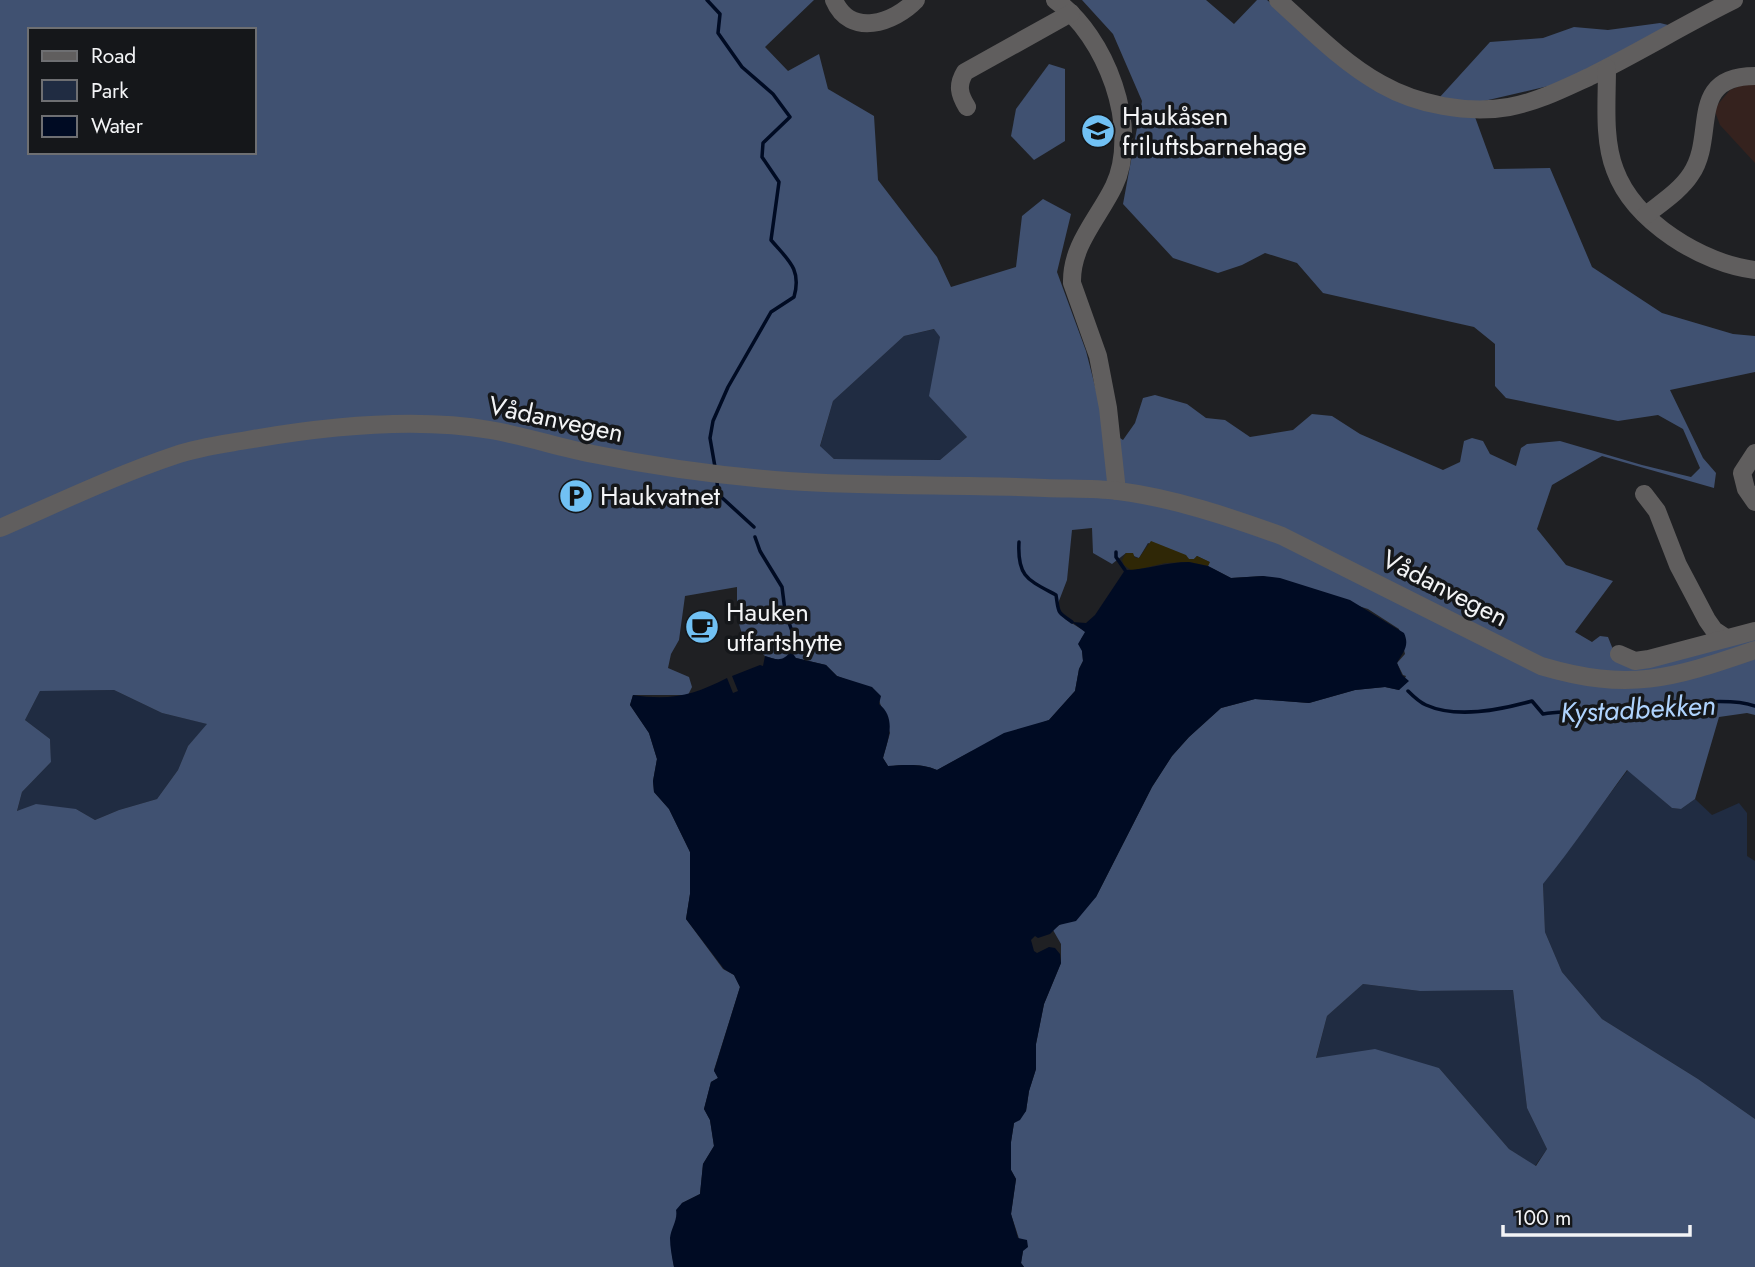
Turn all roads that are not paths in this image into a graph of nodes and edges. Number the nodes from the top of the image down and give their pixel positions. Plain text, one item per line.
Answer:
1 (834, 0) edge
2 (916, 0) edge
3 (1055, 0) edge
4 (1278, 0) edge
5 (1734, 0) edge
6 (1070, 13) junction
7 (1606, 68) junction
8 (1755, 76) edge
9 (967, 107) dead end
10 (1646, 215) junction
11 (1755, 270) edge
12 (1755, 453) edge
13 (1117, 491) junction
14 (1644, 494) dead end
15 (1755, 502) edge
16 (0, 528) edge
17 (1755, 631) edge
18 (1726, 638) junction
19 (1755, 650) edge
20 (1619, 654) dead end

1 - 2 street
3 - 6 street
4 - 7 street
5 - 7 street
6 - 9 street
6 - 13 street
7 - 10 street
8 - 10 street
10 - 11 street
12 - 15 street
13 - 16 street, Vådanvegen
13 - 19 street, Vådanvegen
14 - 18 street
17 - 18 street
18 - 20 street

